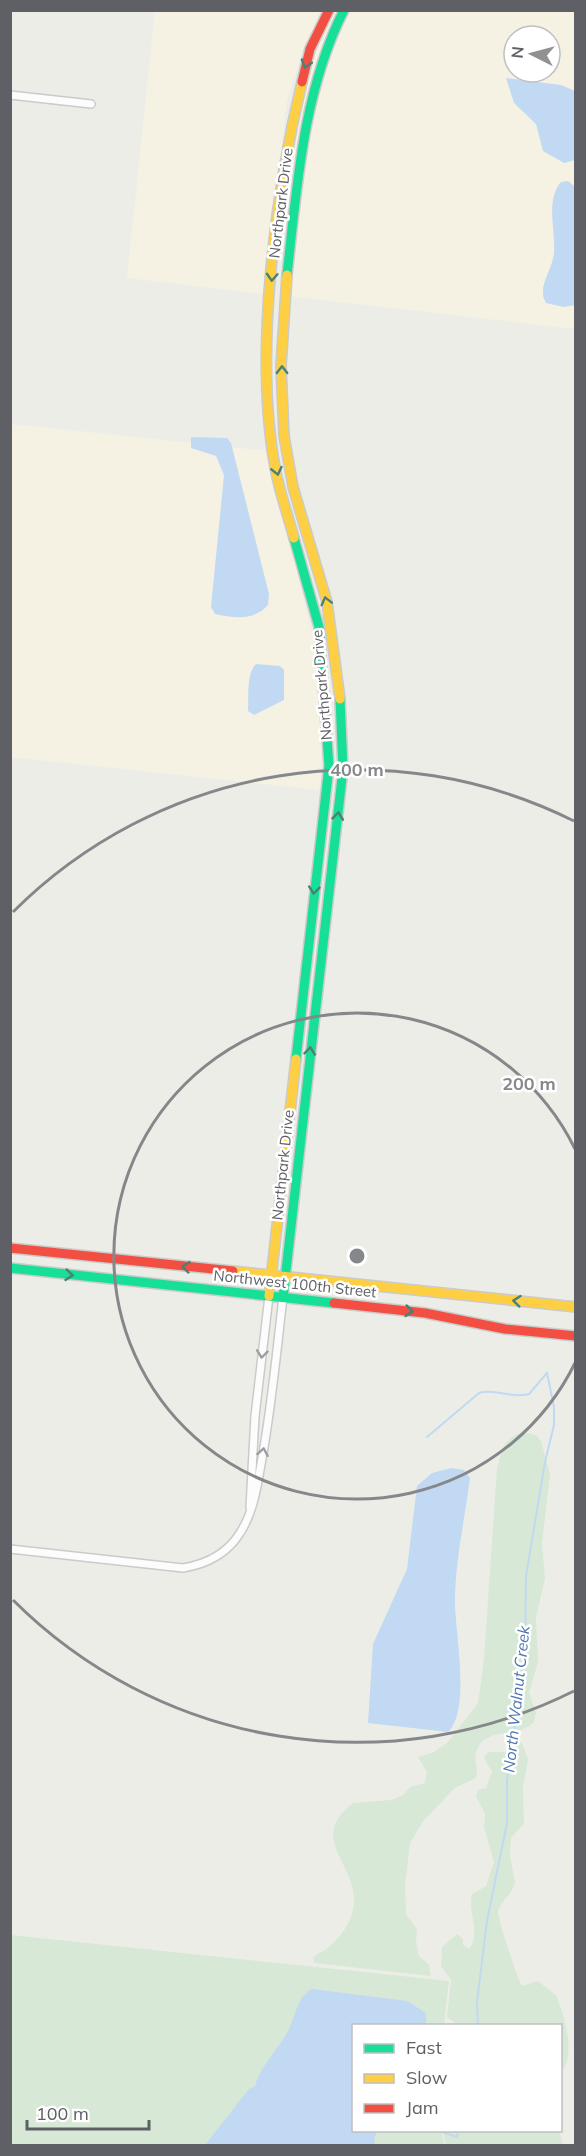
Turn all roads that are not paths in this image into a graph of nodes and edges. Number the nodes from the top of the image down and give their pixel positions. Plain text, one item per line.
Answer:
1 (328, 10) edge
2 (344, 10) edge
3 (10, 95) edge
4 (91, 104) dead end
5 (282, 405) junction
6 (268, 406) junction
7 (320, 842) junction
8 (334, 844) junction
9 (294, 1073) junction
10 (308, 1075) junction
11 (10, 1248) edge
12 (10, 1268) edge
13 (272, 1276) junction
14 (286, 1278) junction
15 (269, 1296) junction
16 (283, 1297) junction
17 (576, 1307) edge
18 (576, 1336) edge
19 (250, 1509) junction
20 (10, 1550) edge

1 -> 6 street, Northpark Drive
5 -> 2 street, Northpark Drive
3 - 4 street
5 - 6 street
8 -> 5 street, Northpark Drive
6 -> 7 street, Northpark Drive
7 - 8 street
7 -> 9 street, Northpark Drive
10 -> 8 street, Northpark Drive
9 - 10 street
9 - 13 street, Northpark Drive
10 - 14 street, Northpark Drive
13 -> 11 street, Northwest 100th Street
12 -> 15 street, Northwest 100th Street
13 - 14 street, Northwest 100th Street
13 - 15 street, Northpark Drive
14 - 16 street, Northpark Drive
17 -> 14 street, Northwest 100th Street
15 - 16 street, Northwest 100th Street
15 -> 19 street, Northpark Drive
16 -> 18 street, Northwest 100th Street
19 -> 16 street, Northpark Drive
19 - 20 street, Northpark Drive

